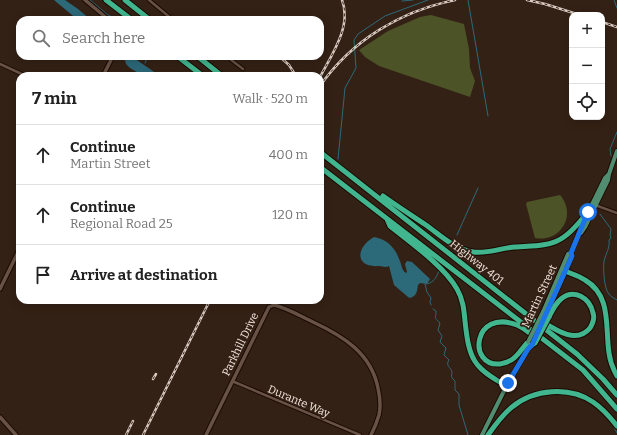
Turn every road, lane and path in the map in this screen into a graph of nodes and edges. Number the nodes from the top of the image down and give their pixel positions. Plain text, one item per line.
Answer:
1 (85, 0) edge
2 (106, 0) edge
3 (124, 0) edge
4 (149, 0) edge
5 (104, 16) edge
6 (127, 16) edge
7 (145, 16) edge
8 (168, 16) edge
9 (111, 60) edge
10 (182, 60) edge
11 (202, 60) edge
12 (231, 60) edge
13 (0, 64) edge
14 (243, 69) dead end
15 (17, 72) edge
16 (105, 72) edge
17 (198, 72) edge
18 (217, 72) edge
19 (617, 150) edge
20 (324, 155) edge
21 (616, 158) edge
22 (324, 171) edge
23 (372, 192) junction
24 (594, 205) junction
25 (588, 212) junction
26 (617, 213) edge
27 (387, 218) junction
28 (578, 237) junction
29 (571, 253) junction
30 (16, 256) edge
31 (565, 271) junction
32 (0, 289) edge
33 (520, 308) junction
34 (546, 315) junction
35 (529, 345) junction
36 (555, 348) junction
37 (617, 376) edge
38 (232, 381) junction
39 (507, 386) junction
40 (617, 395) edge
41 (617, 408) edge
42 (0, 417) edge
43 (617, 426) edge
44 (16, 435) edge
45 (206, 435) edge
46 (360, 435) edge
47 (371, 435) edge
48 (482, 435) edge
49 (488, 435) edge

1 - 5 street
2 - 6 highway
3 - 7 highway
4 - 8 street
9 - 16 street
10 - 17 highway
11 - 18 highway
12 - 14 street
13 - 15 street
19 - 21 main road, Martin Street
20 - 23 highway, Highway 401
21 - 24 main road, Martin Street
22 - 27 highway, Highway 401
23 - 25 highway
23 - 33 highway, Highway 401
24 - 25 main road, Martin Street
24 - 26 street
24 - 28 main road, Martin Street
25 - 28 main road, Martin Street
27 - 36 highway, Highway 401
27 - 39 highway
28 - 29 main road, Martin Street
29 - 31 main road, Martin Street
29 - 34 main road, Martin Street
30 - 32 street
31 - 34 main road, Martin Street
31 - 37 highway
33 - 34 highway
33 - 40 highway, Highway 401
34 - 35 highway, bridge
35 - 36 highway
35 - 39 main road
36 - 41 highway, Highway 401
38 - 45 street, Parkhill Drive
38 - 46 street, Durante Way
38 - 47 street, Parkhill Drive
39 - 48 main road
42 - 44 street
43 - 49 highway

